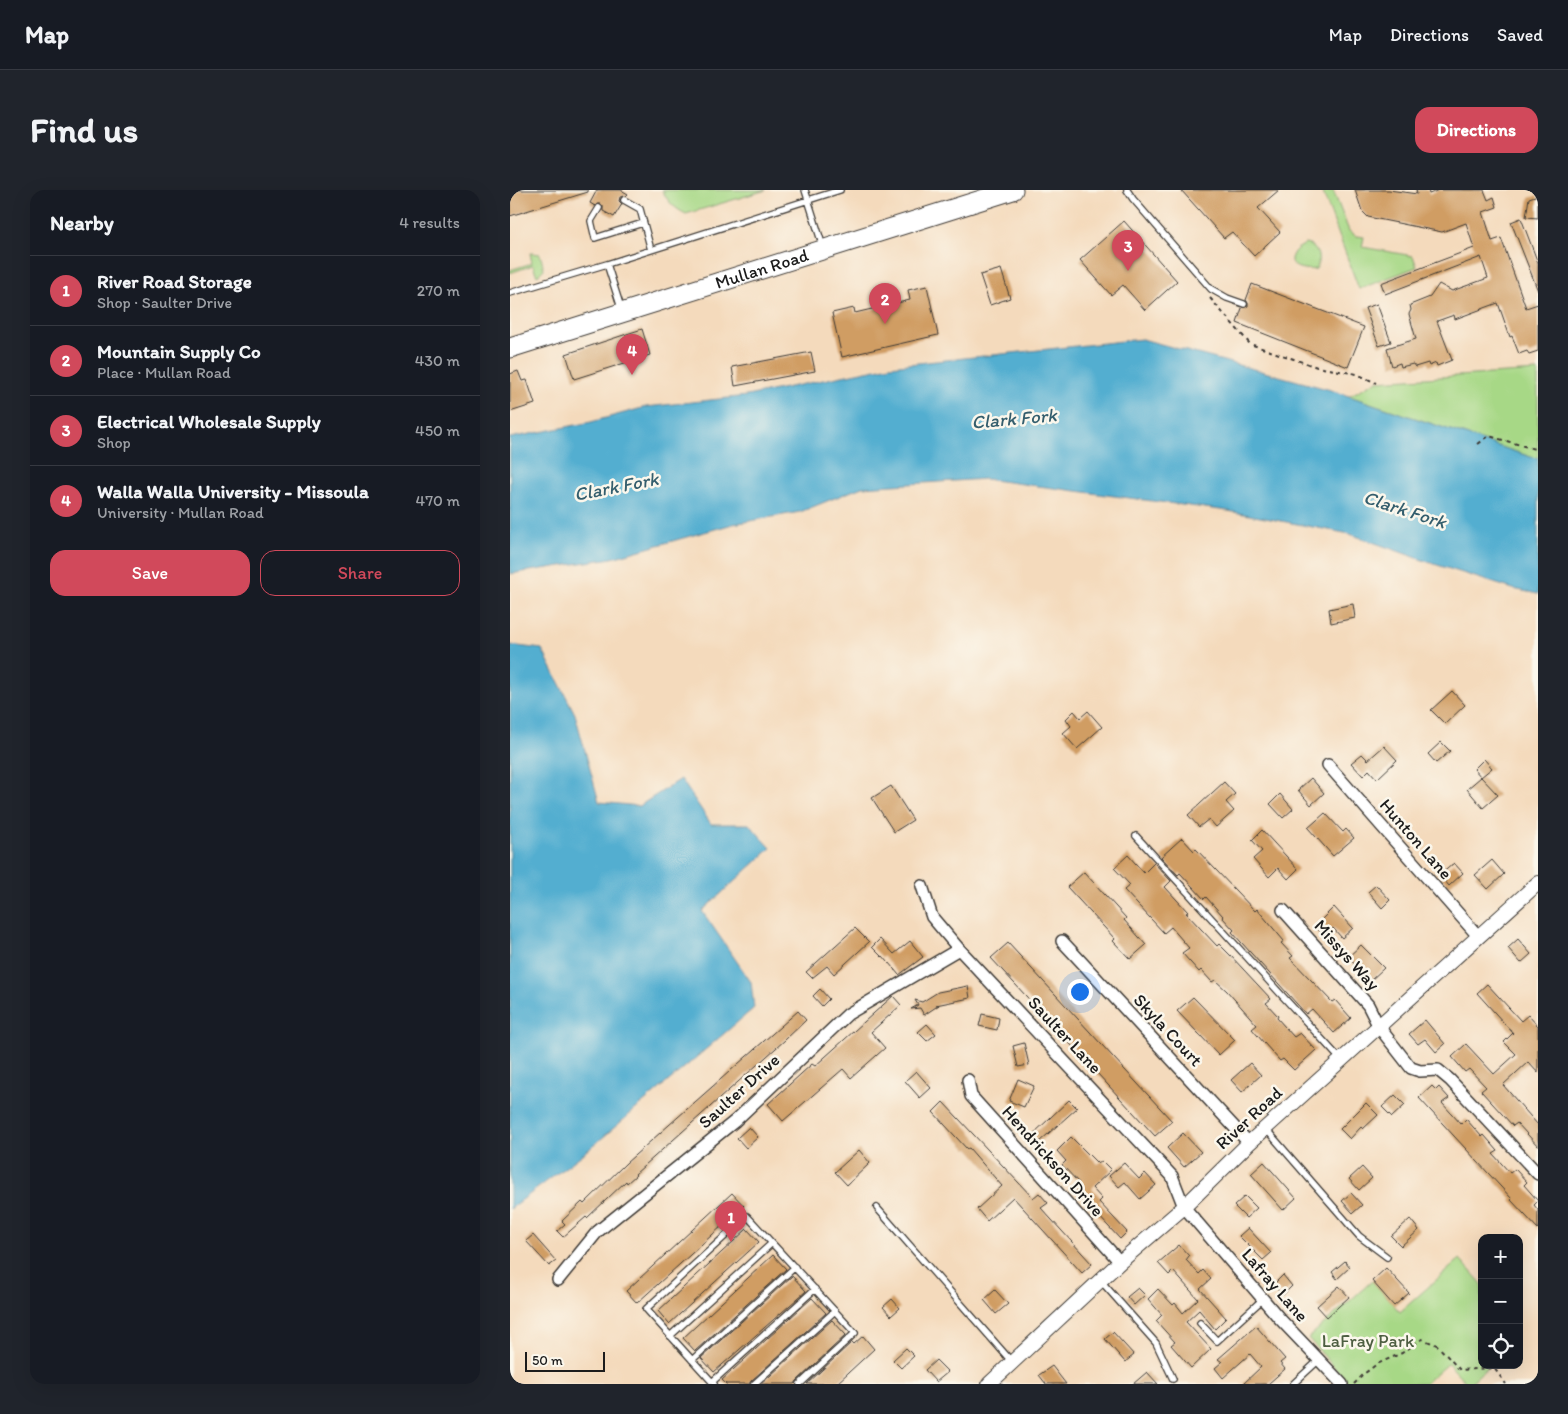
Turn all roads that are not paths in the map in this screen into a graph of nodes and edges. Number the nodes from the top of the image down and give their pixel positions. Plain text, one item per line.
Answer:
1 (805, 190) edge
2 (840, 190) edge
3 (1013, 190) edge
4 (1127, 190) edge
5 (624, 200) dead end
6 (808, 200) junction
7 (599, 208) dead end
8 (643, 223) junction
9 (651, 250) junction
10 (824, 250) junction
11 (607, 264) junction
12 (510, 293) edge
13 (1244, 304) dead end
14 (622, 313) junction
15 (510, 348) edge
16 (1328, 765) dead end
17 (1136, 836) dead end
18 (1538, 883) edge
19 (922, 886) dead end
20 (1283, 910) dead end
21 (1478, 936) junction
22 (1062, 941) dead end
23 (960, 949) junction
24 (1379, 1027) junction
25 (1342, 1060) junction
26 (968, 1080) dead end
27 (1265, 1128) junction
28 (1249, 1143) junction
29 (1538, 1174) edge
30 (877, 1208) dead end
31 (1184, 1208) junction
32 (772, 1243) junction
33 (1387, 1256) dead end
34 (1120, 1262) junction
35 (794, 1267) junction
36 (558, 1280) dead end
37 (1100, 1280) junction
38 (815, 1289) junction
39 (1263, 1299) junction
40 (835, 1311) junction
41 (1200, 1323) dead end
42 (670, 1336) junction
43 (692, 1360) junction
44 (1319, 1360) junction
45 (1012, 1362) junction
46 (1173, 1378) dead end
47 (713, 1383) edge
48 (754, 1384) edge
49 (800, 1384) edge
50 (989, 1384) edge
51 (1292, 1384) edge
52 (1342, 1384) edge

1 - 6 lane
2 - 6 lane
3 - 10 main road, Mullan Road
4 - 13 lane
5 - 8 lane
6 - 9 lane
6 - 10 lane
7 - 8 lane
8 - 9 lane
9 - 11 lane
10 - 14 main road, Mullan Road
11 - 12 lane
11 - 14 lane
14 - 15 main road, Mullan Road
16 - 21 street, Hunton Lane
17 - 25 lane
18 - 21 street, River Road
19 - 23 street, Saulter Lane
20 - 24 street, Missys Way
21 - 24 street, River Road
22 - 28 street, Skyla Court
23 - 31 street, Saulter Lane
23 - 36 street, Saulter Drive
24 - 25 street, River Road
24 - 29 street, Missys Way
25 - 27 street, River Road
26 - 34 street, Hendrickson Drive
27 - 28 street, River Road
27 - 33 lane
28 - 31 street, River Road
30 - 45 lane
31 - 34 street, River Road
31 - 39 street, Lafray Lane
32 - 35 lane
32 - 42 lane
32 - 42 lane
34 - 37 street, River Road
35 - 38 lane
35 - 43 lane
37 - 45 street, River Road
37 - 46 lane
38 - 40 lane
38 - 47 lane
39 - 41 lane
39 - 44 street, Lafray Lane
40 - 48 lane
40 - 49 lane
42 - 43 lane
43 - 47 lane
44 - 51 lane
44 - 52 street, Lafray Lane
45 - 50 street, River Road

